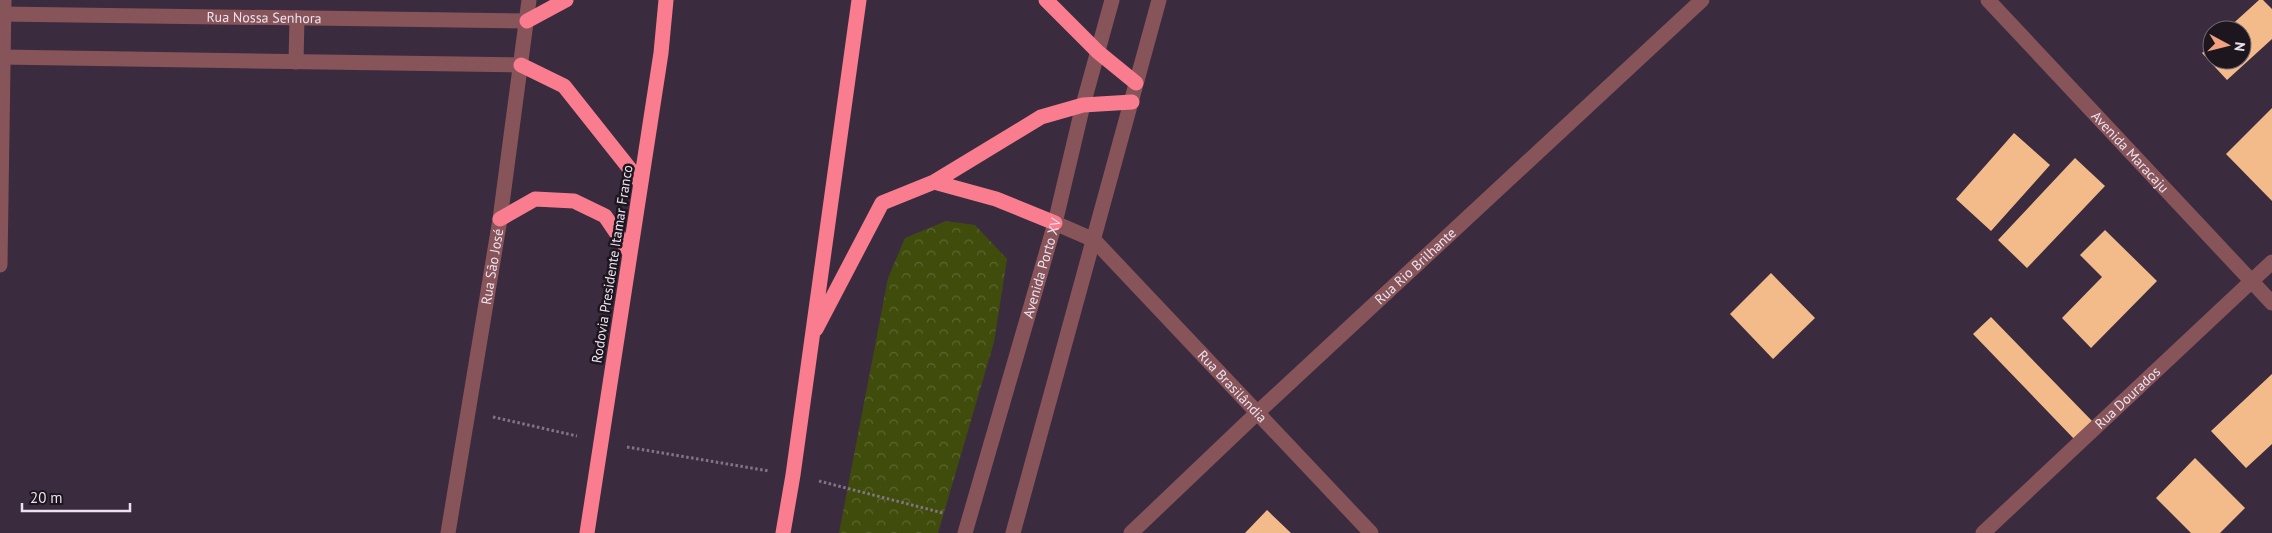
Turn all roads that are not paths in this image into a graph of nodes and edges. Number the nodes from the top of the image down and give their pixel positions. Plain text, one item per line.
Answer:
1 (529, 0) edge
2 (566, 0) edge
3 (666, 0) edge
4 (859, 0) edge
5 (1046, 0) edge
6 (1112, 0) edge
7 (1159, 0) edge
8 (1702, 0) edge
9 (1988, 0) edge
10 (2, 9) edge
11 (297, 18) junction
12 (527, 20) junction
13 (1098, 52) junction
14 (2, 57) edge
15 (296, 62) junction
16 (521, 65) junction
17 (1136, 84) junction
18 (1132, 102) junction
19 (1083, 105) junction
20 (934, 182) junction
21 (641, 183) junction
22 (500, 219) junction
23 (1055, 224) junction
24 (1094, 240) junction
25 (630, 253) junction
26 (2272, 262) edge
27 (0, 265) edge
28 (2252, 281) junction
29 (2272, 303) edge
30 (811, 339) junction
31 (1257, 413) junction
32 (448, 533) edge
33 (587, 533) edge
34 (783, 533) edge
35 (965, 533) edge
36 (1013, 533) edge
37 (1131, 533) edge
38 (1370, 533) edge
39 (1983, 533) edge

1 - 12 street, Rua São José
2 - 12 highway
3 - 21 highway, Rodovia Presidente Itamar Franco
4 - 30 highway
5 - 13 highway
6 - 13 street, Avenida Porto XV
7 - 17 street
8 - 31 street, Rua Rio Brilhante
9 - 28 street, Avenida Maracaju
10 - 11 street, Rua Nossa Senhora
10 - 14 street
11 - 12 street, Rua Nossa Senhora
11 - 15 street
12 - 16 street, Rua São José
13 - 17 highway
13 - 19 street, Avenida Porto XV
14 - 15 street
14 - 27 street
15 - 16 street
16 - 21 highway
16 - 22 street, Rua São José
17 - 18 street
18 - 19 highway
18 - 24 street
19 - 20 highway
19 - 23 street, Avenida Porto XV
20 - 23 highway
20 - 30 highway
21 - 25 highway, Rodovia Presidente Itamar Franco
22 - 25 highway
22 - 32 street, Rua São José
23 - 24 street
23 - 35 street, Avenida Porto XV
24 - 31 street, Rua Brasilândia
24 - 36 street
25 - 33 highway, Rodovia Presidente Itamar Franco
26 - 28 street, Rua Dourados
28 - 29 street, Avenida Maracaju
28 - 39 street, Rua Dourados
30 - 34 highway
31 - 37 street, Rua Rio Brilhante
31 - 38 street, Rua Brasilândia

